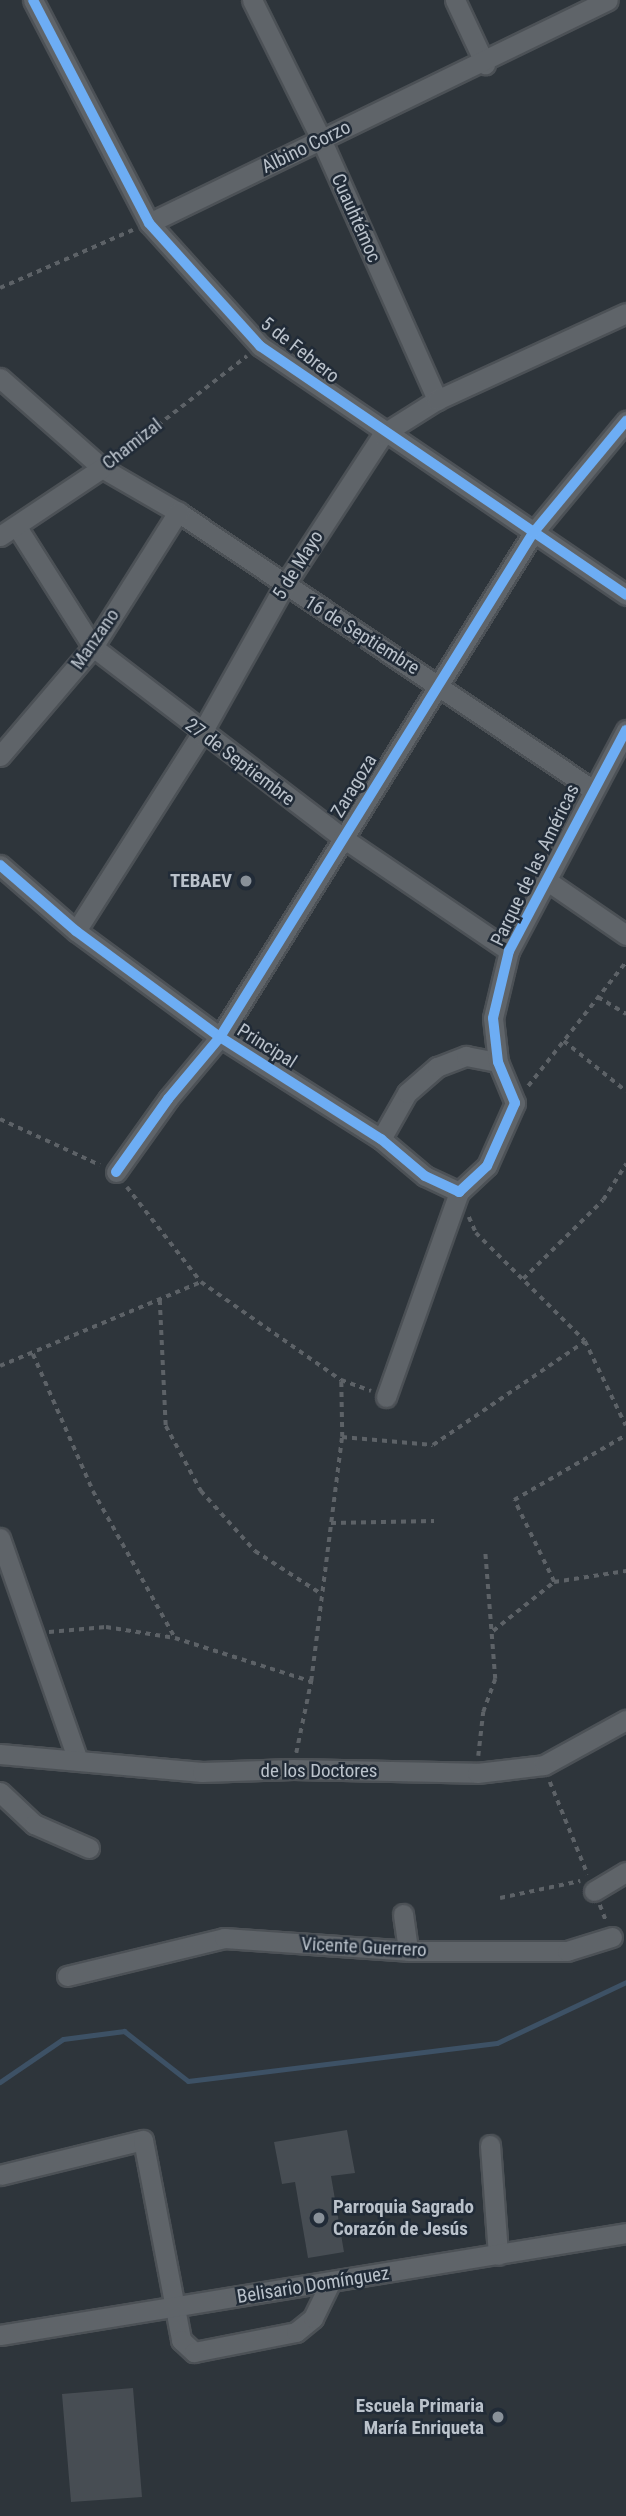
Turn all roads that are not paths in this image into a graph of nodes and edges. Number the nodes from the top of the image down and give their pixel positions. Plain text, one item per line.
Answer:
1 (33, 0) edge
2 (252, 0) edge
3 (455, 0) edge
4 (608, 0) edge
5 (485, 64) junction
6 (321, 139) junction
7 (149, 223) junction
8 (626, 313) edge
9 (0, 379) edge
10 (437, 400) junction
11 (626, 421) edge
12 (383, 434) junction
13 (102, 468) junction
14 (177, 512) junction
15 (8, 531) edge
16 (533, 533) junction
17 (284, 586) junction
18 (626, 595) edge
19 (93, 647) junction
20 (437, 683) junction
21 (626, 730) edge
22 (201, 734) junction
23 (0, 756) edge
24 (592, 789) junction
25 (343, 838) junction
26 (0, 864) edge
27 (546, 880) junction
28 (624, 926) edge
29 (76, 931) junction
30 (509, 951) junction
31 (220, 1037) junction
32 (498, 1062) junction
33 (381, 1139) junction
34 (116, 1172) road end
35 (459, 1192) junction
36 (386, 1397) road end
37 (0, 1538) edge
38 (626, 1720) edge
39 (0, 1754) edge
40 (78, 1761) junction
41 (0, 1792) edge
42 (89, 1847) dead end
43 (626, 1872) edge
44 (591, 1885) road end
45 (403, 1914) dead end
46 (612, 1937) road end
47 (408, 1951) junction
48 (67, 1976) dead end
49 (490, 2145) dead end
50 (0, 2175) edge
51 (626, 2233) edge
52 (498, 2255) junction
53 (330, 2283) junction
54 (173, 2308) junction
55 (0, 2335) edge

1 - 7 street, 5 de Febrero
2 - 6 street, Cuauhtémoc
3 - 5 street
4 - 5 street, Albino Corzo
5 - 6 street, Albino Corzo
6 - 7 street, Albino Corzo
6 - 10 street, Cuauhtémoc
7 - 12 street, 5 de Febrero
8 - 10 street, 5 de Mayo
9 - 13 street, 16 de Septiembre
10 - 12 street, 5 de Mayo
11 - 16 street, Zaragoza
12 - 16 street, 5 de Febrero
12 - 17 street, 5 de Mayo
13 - 14 street, 16 de Septiembre
13 - 15 street, Chamizal
14 - 17 street, 16 de Septiembre
14 - 19 street, Manzano
15 - 19 street, 27 de Septiembre
16 - 18 street, 5 de Febrero
16 - 20 street, Zaragoza
17 - 20 street, 16 de Septiembre
17 - 22 street, 5 de Mayo
19 - 22 street, 27 de Septiembre
19 - 23 street, Manzano
20 - 24 street, 16 de Septiembre
20 - 25 street, Zaragoza
21 - 24 street, Parque de las Américas
22 - 25 street, 27 de Septiembre
22 - 29 street, 5 de Mayo
24 - 27 street, Parque de las Américas
25 - 30 street, 27 de Septiembre
25 - 31 street, Zaragoza
26 - 29 street, Principal
27 - 28 street
27 - 30 street, Parque de las Américas
29 - 31 street, Principal
30 - 32 street, Parque de las Américas
31 - 33 street, Principal
31 - 34 street, Zaragoza
32 - 33 street
32 - 35 street, Parque de las Américas
33 - 35 street, Principal
35 - 36 street
37 - 40 street
38 - 40 street, de los Doctores
39 - 40 street, de los Doctores
41 - 42 street
43 - 44 street
45 - 47 street
46 - 47 street, Vicente Guerrero
47 - 48 street, Vicente Guerrero
49 - 52 street
50 - 54 street
51 - 52 street, Belisario Domínguez
52 - 53 street, Belisario Domínguez
53 - 54 street, Belisario Domínguez
53 - 54 street
54 - 55 street, Belisario Domínguez

